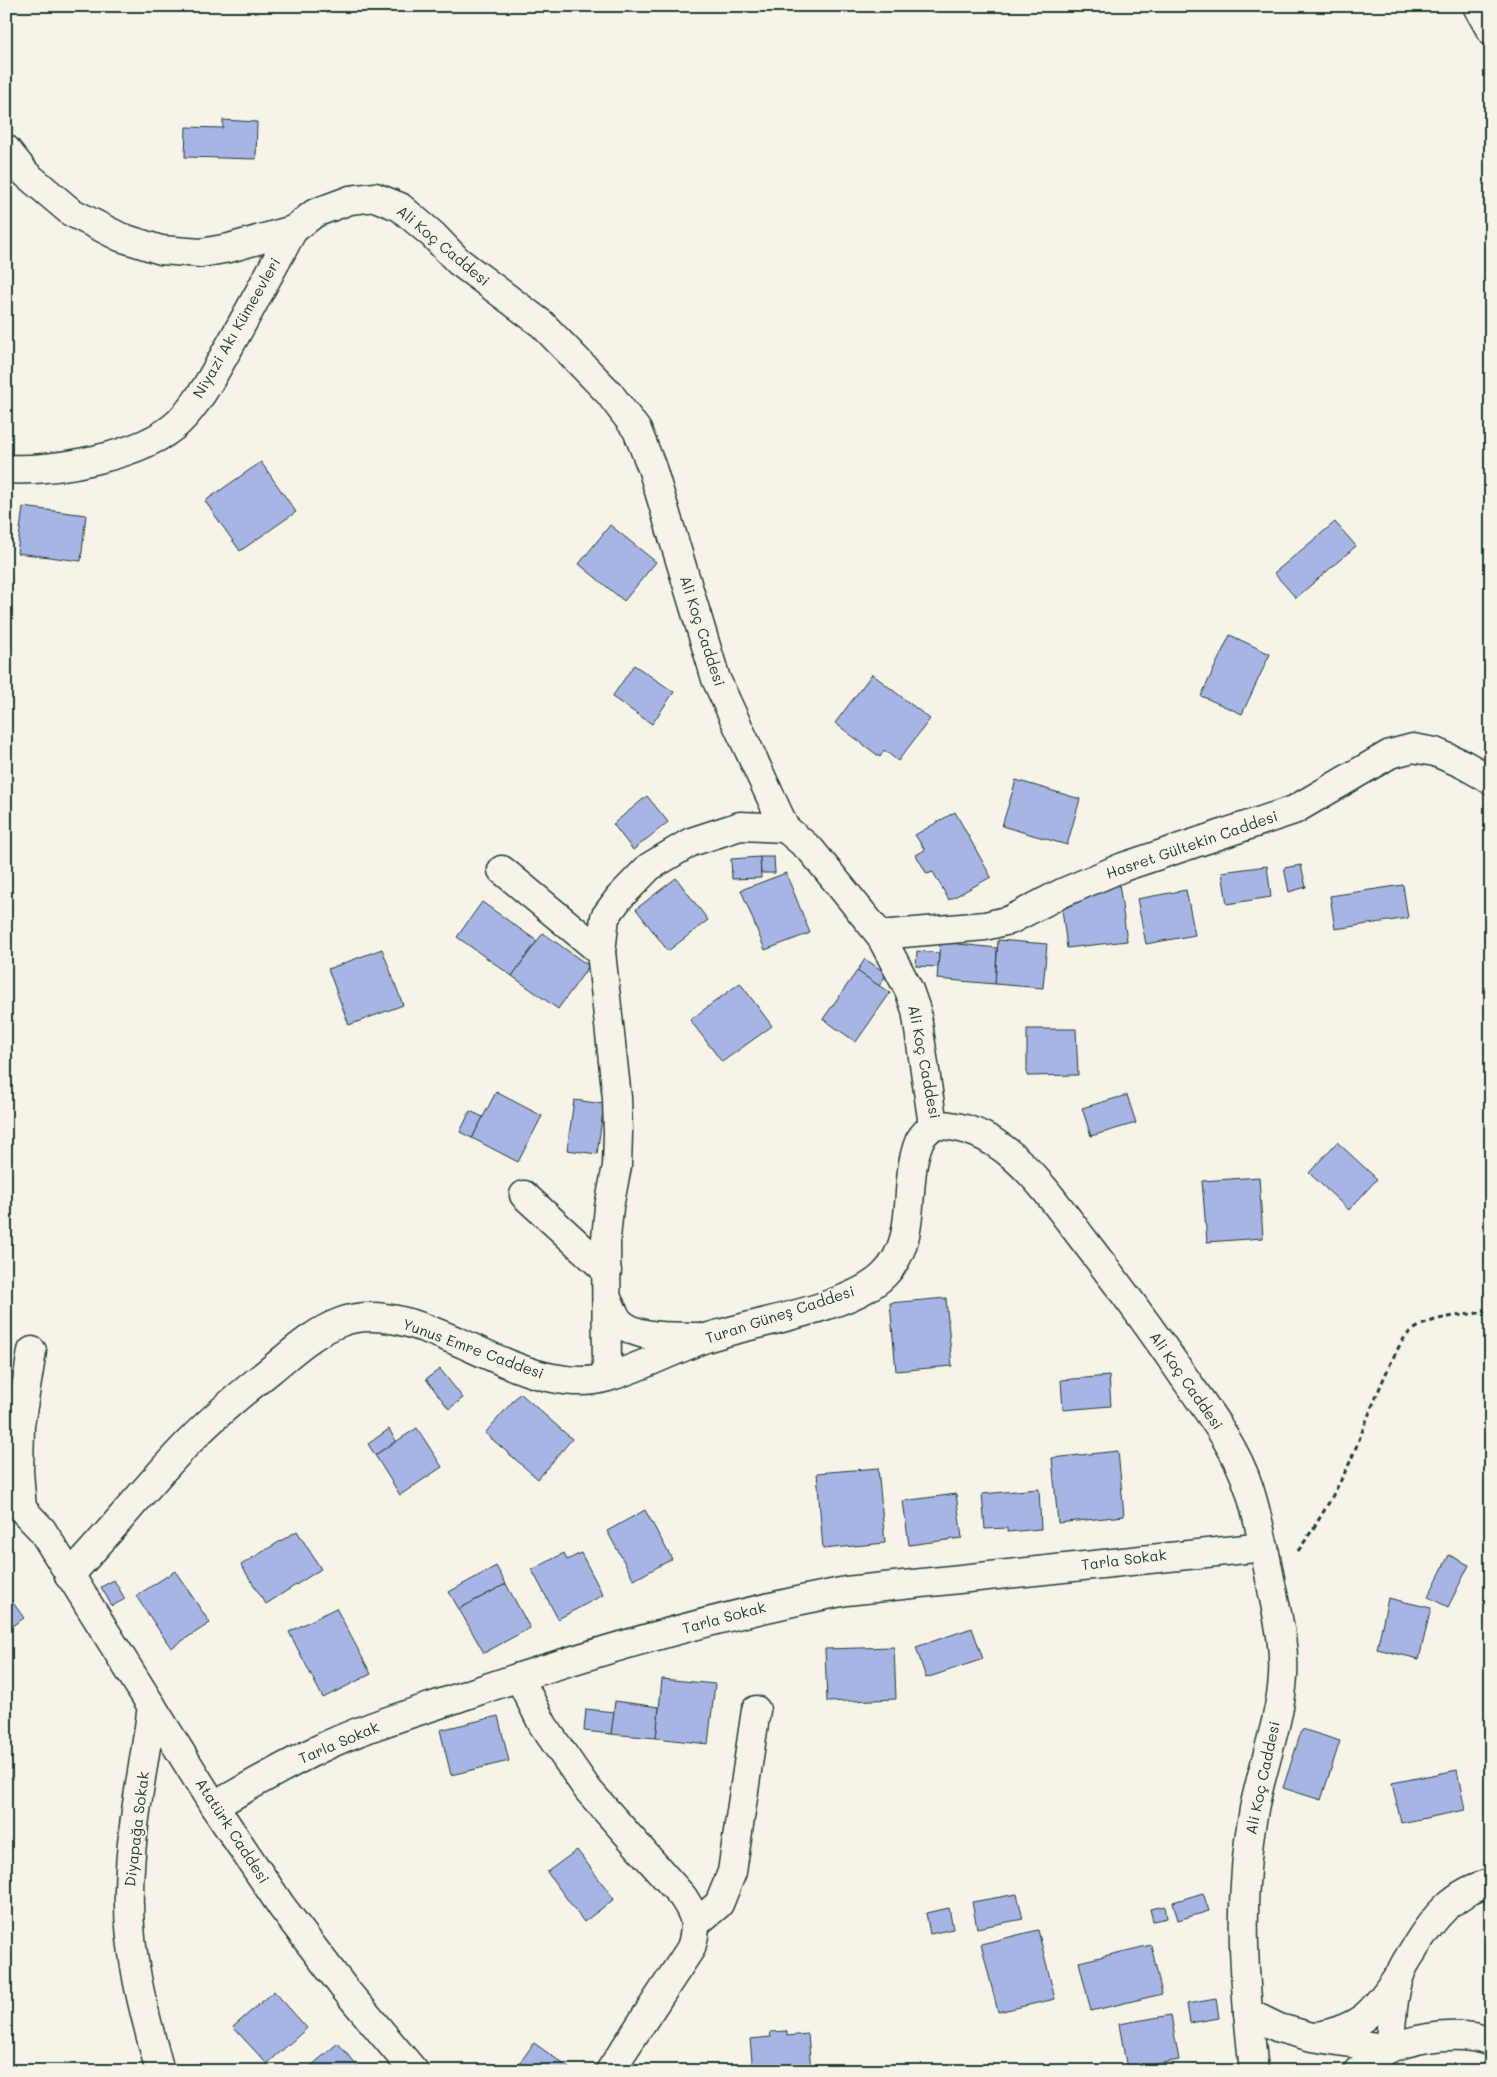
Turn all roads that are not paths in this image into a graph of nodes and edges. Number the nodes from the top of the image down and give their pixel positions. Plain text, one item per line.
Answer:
1 (1477, 6) edge
2 (1491, 31) edge
3 (6, 149) edge
4 (293, 230) junction
5 (6, 469) edge
6 (1491, 780) edge
7 (786, 828) junction
8 (502, 870) dead end
9 (880, 935) junction
10 (601, 952) junction
11 (933, 1125) junction
12 (524, 1195) dead end
13 (607, 1271) junction
14 (607, 1299) junction
15 (708, 1338) junction
16 (32, 1351) dead end
17 (607, 1377) junction
18 (14, 1505) edge
19 (1264, 1547) junction
20 (69, 1576) junction
21 (519, 1677) junction
22 (152, 1706) junction
23 (756, 1710) dead end
24 (214, 1806) junction
25 (1491, 1883) edge
26 (695, 1924) junction
27 (1401, 1972) junction
28 (1248, 2013) junction
29 (1312, 2038) junction
30 (1491, 2042) edge
31 (1389, 2049) junction
32 (160, 2071) edge
33 (414, 2071) edge
34 (610, 2071) edge
35 (1254, 2071) edge
36 (1358, 2071) edge

1 - 2 street
3 - 4 street
4 - 5 street, Niyazi Akı Kümeevleri
4 - 7 street, Ali Koç Caddesi
6 - 9 street, Hasret Gültekin Caddesi
7 - 9 street, Ali Koç Caddesi
7 - 10 street
8 - 10 street
9 - 11 street, Ali Koç Caddesi
10 - 13 street
11 - 15 street, Turan Güneş Caddesi
11 - 19 street, Ali Koç Caddesi
12 - 13 street
13 - 14 street
14 - 15 street
14 - 17 street
15 - 17 street, Turan Güneş Caddesi
16 - 18 street
17 - 20 street, Yunus Emre Caddesi
18 - 20 street, Atatürk Caddesi
19 - 21 street, Tarla Sokak
19 - 28 street, Ali Koç Caddesi
20 - 22 street, Atatürk Caddesi
21 - 24 street, Tarla Sokak
21 - 26 street
22 - 24 street, Atatürk Caddesi
22 - 32 street, Diyapağa Sokak
23 - 26 street
24 - 33 street, Atatürk Caddesi
25 - 27 street
26 - 34 street
27 - 29 street
27 - 31 street
28 - 29 street
28 - 35 street, Ali Koç Caddesi
29 - 31 street
30 - 31 street
31 - 36 street

